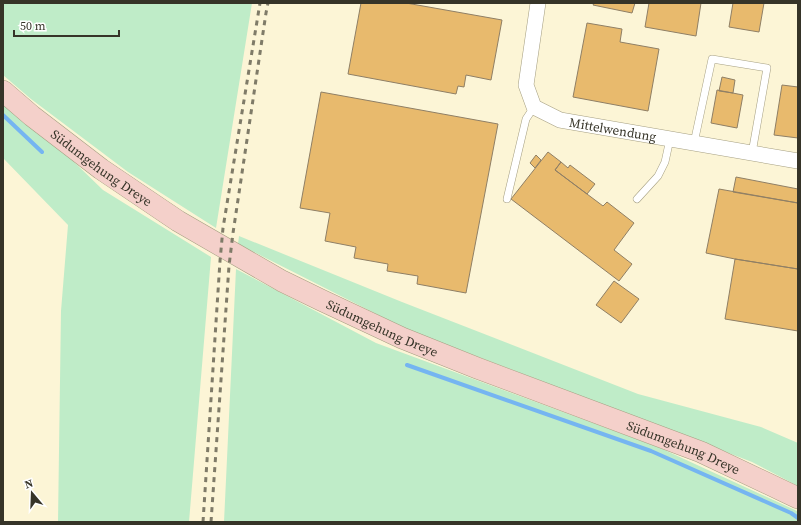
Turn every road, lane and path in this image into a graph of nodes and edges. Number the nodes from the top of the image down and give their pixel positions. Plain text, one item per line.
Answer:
1 (538, 3) edge
2 (3, 91) edge
3 (534, 107) junction
4 (670, 139) junction
5 (694, 143) junction
6 (752, 154) junction
7 (798, 162) edge
8 (507, 199) dead end
9 (637, 199) dead end
10 (798, 498) edge

1 - 3 street
2 - 10 main road, Südumgehung Dreye
3 - 4 street, Mittelwendung
3 - 8 lane
4 - 5 street, Mittelwendung
4 - 9 lane
5 - 6 street, Mittelwendung
5 - 6 lane
6 - 7 street, Mittelwendung

